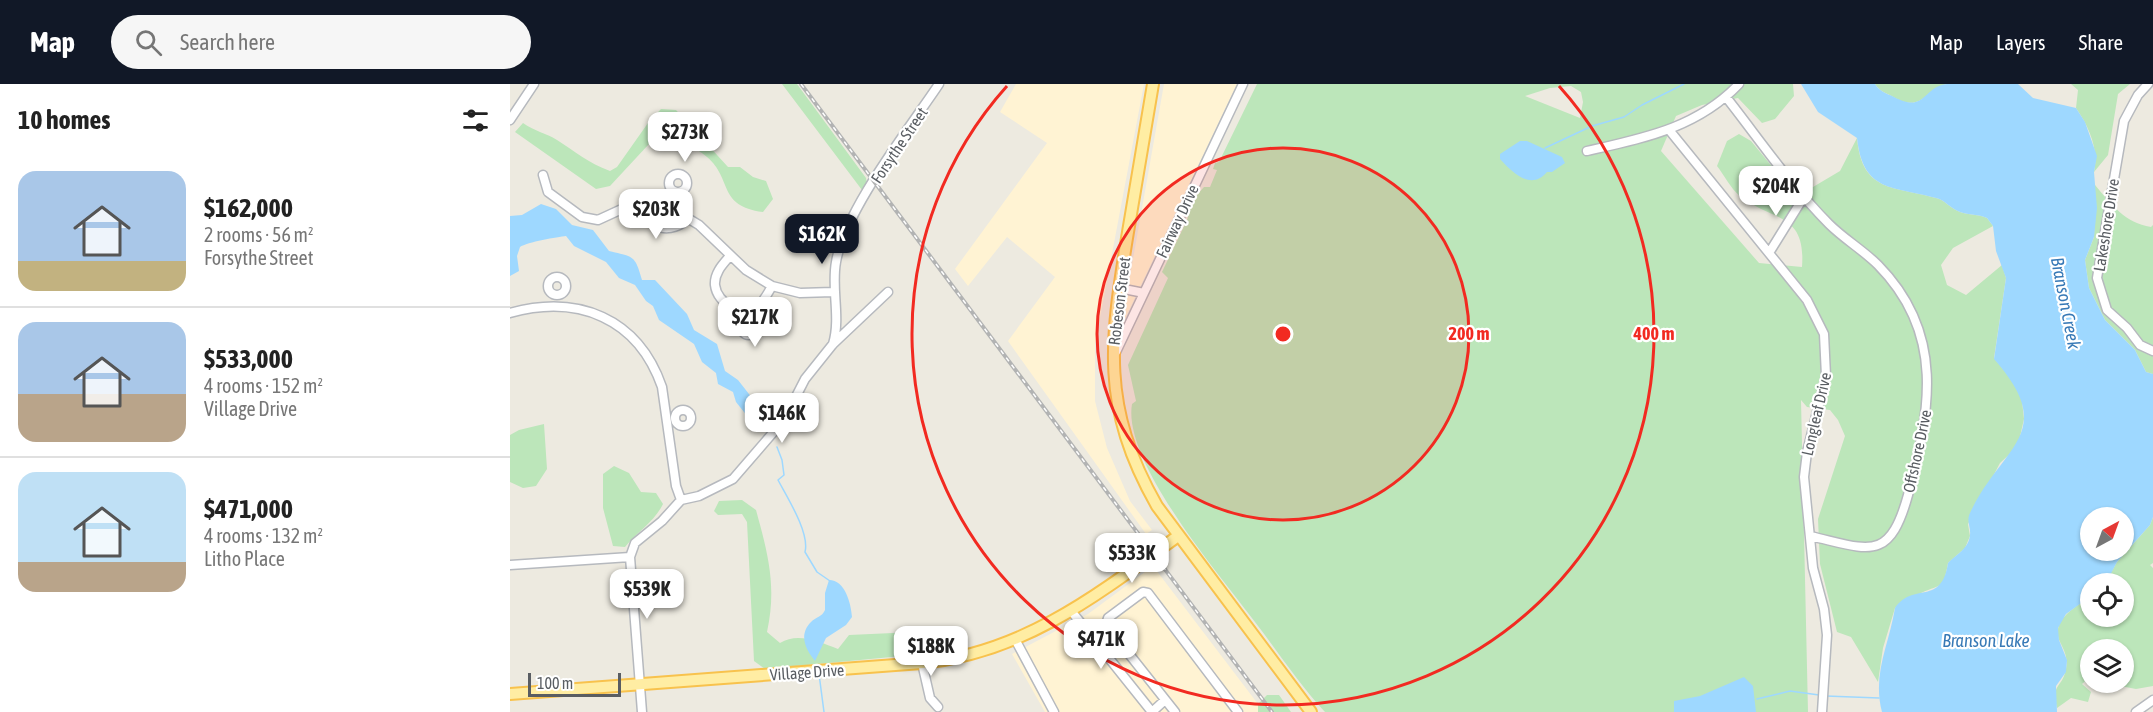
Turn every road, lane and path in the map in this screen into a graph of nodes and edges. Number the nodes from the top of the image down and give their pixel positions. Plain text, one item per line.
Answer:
1 (534, 84) edge
2 (939, 84) edge
3 (1154, 84) edge
4 (1243, 84) edge
5 (1739, 84) edge
6 (2148, 84) edge
7 (1725, 97) junction
8 (510, 120) edge
9 (1670, 131) junction
10 (1587, 151) dead end
11 (543, 175) dead end
12 (675, 191) dead end
13 (1805, 195) junction
14 (650, 205) junction
15 (669, 207) junction
16 (688, 218) junction
17 (1769, 253) junction
18 (730, 256) junction
19 (772, 286) junction
20 (1119, 288) junction
21 (833, 292) junction
22 (888, 292) dead end
23 (1144, 292) junction
24 (557, 294) dead end
25 (557, 304) junction
26 (510, 313) edge
27 (833, 344) junction
28 (2153, 351) edge
29 (1113, 358) junction
30 (681, 500) junction
31 (1179, 536) junction
32 (1809, 536) junction
33 (630, 556) junction
34 (510, 565) edge
35 (1072, 612) junction
36 (1016, 641) junction
37 (922, 663) junction
38 (640, 684) junction
39 (510, 694) edge
40 (1166, 700) junction
41 (2153, 700) edge
42 (938, 707) dead end
43 (642, 712) edge
44 (1054, 712) edge
45 (1152, 712) edge
46 (1175, 712) edge
47 (1238, 712) edge
48 (1311, 712) edge
49 (1822, 712) edge
50 (2136, 712) edge

1 - 8 street
2 - 21 street, Forsythe Street
3 - 20 main road, Robeson Street
4 - 23 street, Fairway Drive
5 - 7 street
6 - 28 street, Lakeshore Drive
7 - 9 street
7 - 13 street, Offshore Drive
9 - 10 street
9 - 17 street, Longleaf Drive
11 - 14 street
12 - 15 street
13 - 17 street
13 - 32 street, Offshore Drive
14 - 15 street
14 - 16 street
15 - 16 street
16 - 18 street
17 - 32 street, Longleaf Drive
18 - 19 street
18 - 19 street
19 - 21 street
20 - 23 street
20 - 29 main road, Robeson Street
21 - 27 street, Forsythe Street
22 - 27 street
23 - 29 street, Fairway Drive
24 - 25 street
25 - 26 street
25 - 30 street
27 - 30 street
29 - 31 main road, Robeson Street
30 - 33 street
31 - 35 main road, Village Drive
31 - 48 main road, Robeson Street
32 - 49 street, Longleaf Drive
33 - 34 street
33 - 38 street
35 - 36 main road, Village Drive
35 - 45 street
36 - 37 main road, Village Drive
36 - 44 street
37 - 38 main road, Village Drive
37 - 42 street
38 - 39 main road, Village Drive
38 - 43 street
40 - 45 street
40 - 46 street
40 - 47 street
41 - 50 street

